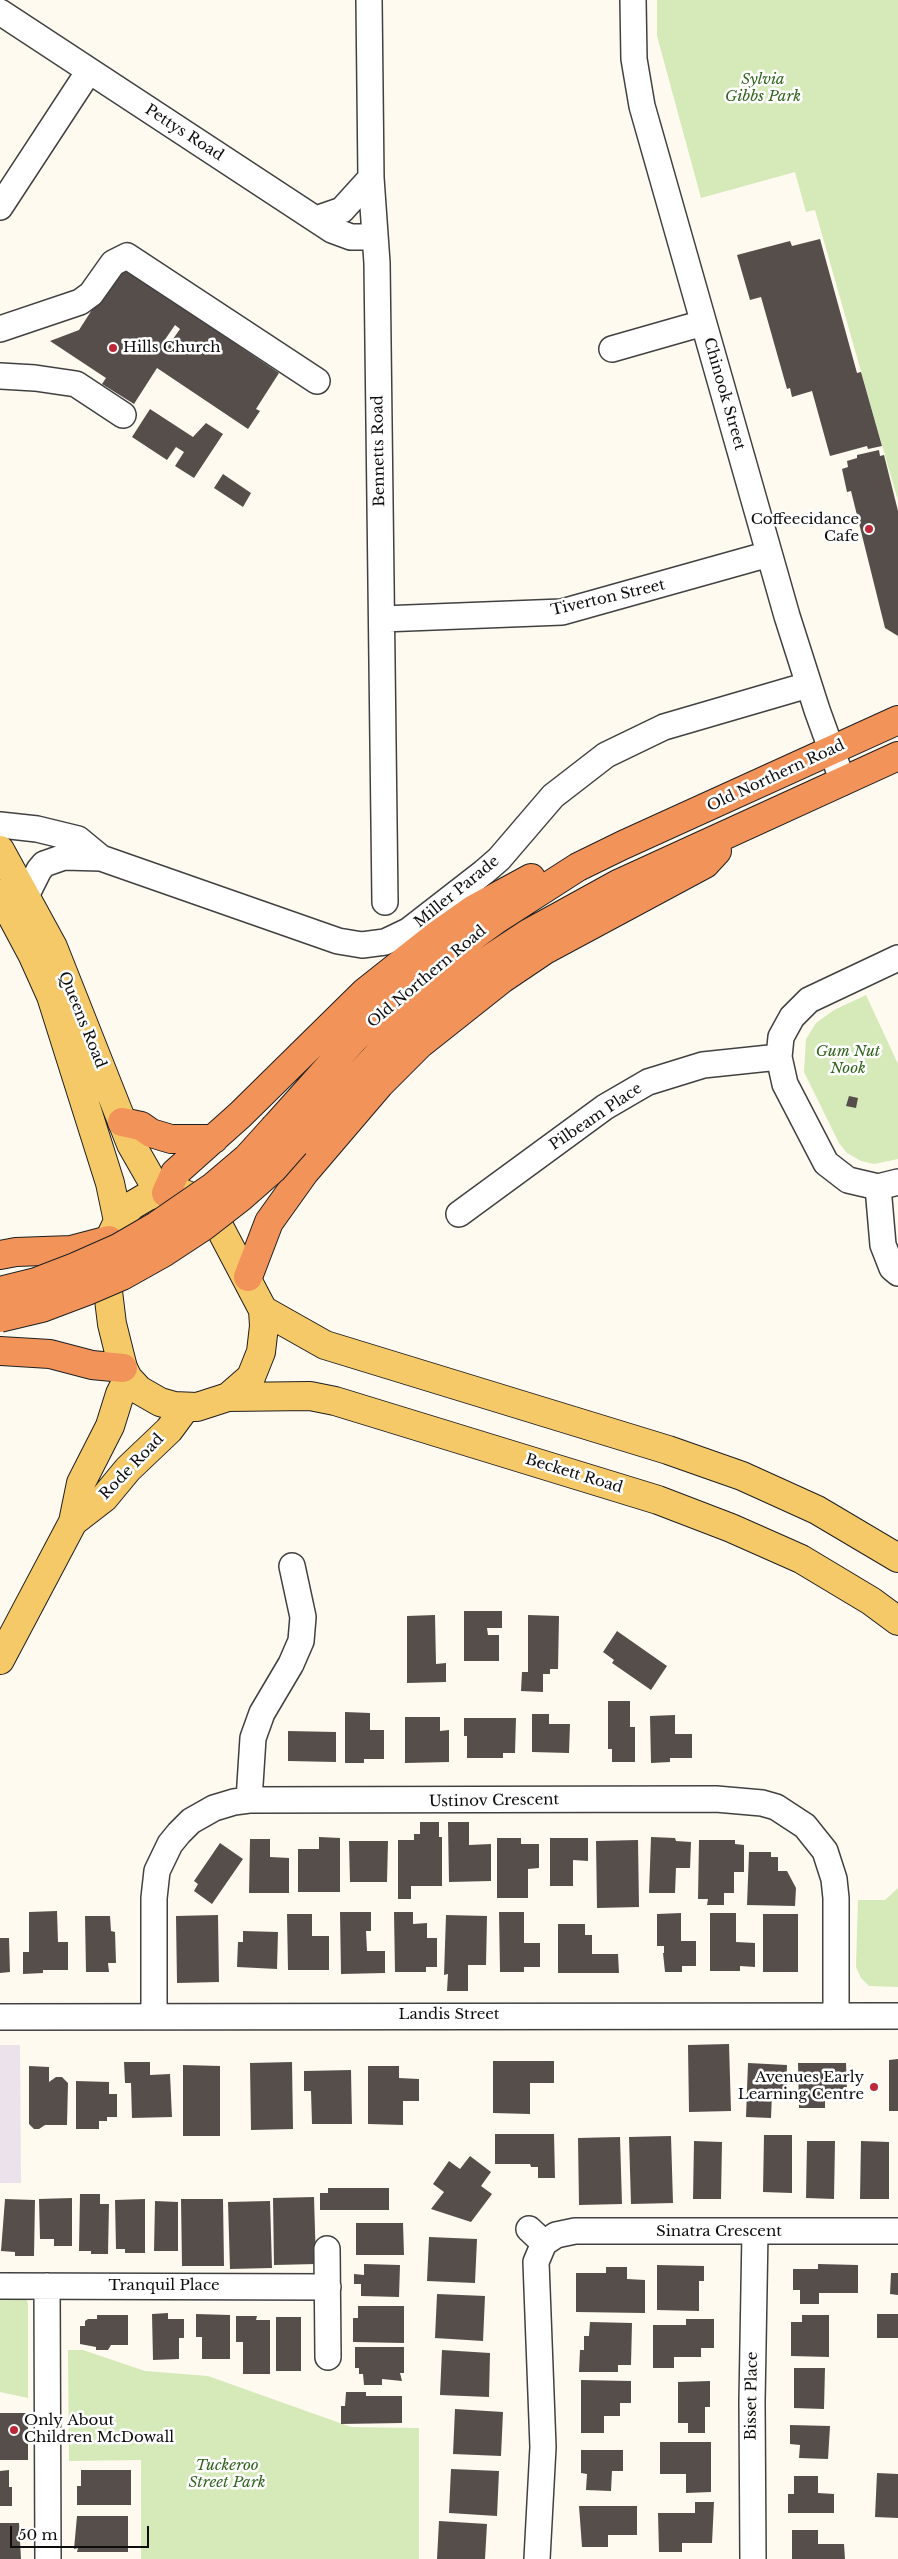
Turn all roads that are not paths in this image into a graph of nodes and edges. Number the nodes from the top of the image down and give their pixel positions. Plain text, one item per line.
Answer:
1 (369, 0) edge
2 (633, 0) edge
3 (0, 12) edge
4 (89, 70) junction
5 (371, 178) junction
6 (0, 207) edge
7 (316, 219) junction
8 (375, 237) junction
9 (703, 323) junction
10 (0, 330) edge
11 (612, 349) dead end
12 (0, 376) edge
13 (317, 381) dead end
14 (124, 415) dead end
15 (769, 554) junction
16 (382, 619) junction
17 (808, 685) junction
18 (898, 720) edge
19 (831, 750) junction
20 (898, 756) edge
21 (843, 782) junction
22 (0, 826) edge
23 (733, 832) junction
24 (623, 845) junction
25 (0, 850) edge
26 (100, 858) junction
27 (13, 895) edge
28 (384, 902) dead end
29 (898, 958) edge
30 (779, 1057) junction
31 (122, 1122) junction
32 (285, 1136) junction
33 (214, 1139) junction
34 (888, 1184) edge
35 (162, 1193) junction
36 (459, 1214) dead end
37 (113, 1230) junction
38 (0, 1255) edge
39 (898, 1273) edge
40 (248, 1277) junction
41 (0, 1291) edge
42 (263, 1310) junction
43 (0, 1318) edge
44 (0, 1351) edge
45 (125, 1373) junction
46 (228, 1397) junction
47 (186, 1407) junction
48 (73, 1522) junction
49 (898, 1558) edge
50 (292, 1566) dead end
51 (898, 1621) edge
52 (0, 1660) edge
53 (249, 1800) junction
54 (836, 2015) junction
55 (0, 2016) edge
56 (154, 2016) junction
57 (898, 2016) edge
58 (755, 2232) junction
59 (898, 2232) edge
60 (328, 2249) dead end
61 (0, 2286) edge
62 (47, 2286) junction
63 (328, 2287) junction
64 (328, 2358) dead end
65 (48, 2559) edge
66 (537, 2559) edge
67 (753, 2559) edge

1 - 5 street, Bennetts Road
2 - 9 street, Chinook Street
3 - 4 street, Pettys Road
4 - 6 street
4 - 7 street, Pettys Road
5 - 7 street
5 - 8 street, Bennetts Road
7 - 8 street, Pettys Road
8 - 16 street, Bennetts Road
9 - 11 street
9 - 15 street, Chinook Street
10 - 13 street
12 - 14 street
15 - 16 street, Tiverton Street
15 - 17 street, Chinook Street
16 - 28 street, Bennetts Road
17 - 19 street, Chinook Street
17 - 26 street, Miller Parade
18 - 19 highway, Old Northern Road
19 - 21 street, Chinook Street
19 - 24 highway, Old Northern Road
20 - 21 highway, Old Northern Road
21 - 23 highway, Old Northern Road
22 - 26 street, Miller Parade
23 - 32 highway, Old Northern Road
23 - 40 highway
24 - 32 highway, Old Northern Road
24 - 33 highway
25 - 27 main road, Queens Road
26 - 27 street, Miller Parade
27 - 31 main road, Queens Road
27 - 37 main road, Queens Road
29 - 30 street
30 - 34 street
30 - 36 street, Pilbeam Place
31 - 33 highway
31 - 35 main road, Queens Road
32 - 41 highway, Old Northern Road, bridge
32 - 43 highway, Old Northern Road, bridge
33 - 35 highway
34 - 39 street
35 - 37 main road
35 - 40 main road
37 - 38 highway
37 - 45 main road, Queens Road
40 - 42 main road
42 - 46 main road
42 - 49 main road
44 - 45 highway
45 - 47 main road
45 - 48 main road, Rode Road
46 - 47 main road
46 - 51 main road, Beckett Road
47 - 48 main road, Rode Road
48 - 52 main road, Rode Road
50 - 53 street
53 - 54 street, Ustinov Crescent
53 - 56 street, Ustinov Crescent
54 - 56 street, Landis Street
54 - 57 street, Landis Street
55 - 56 street, Landis Street
58 - 59 street, Sinatra Crescent
58 - 66 street, Sinatra Crescent
58 - 67 street, Bisset Place
60 - 63 street
61 - 62 street, Tranquil Place
62 - 63 street, Tranquil Place
62 - 65 street
63 - 64 street

